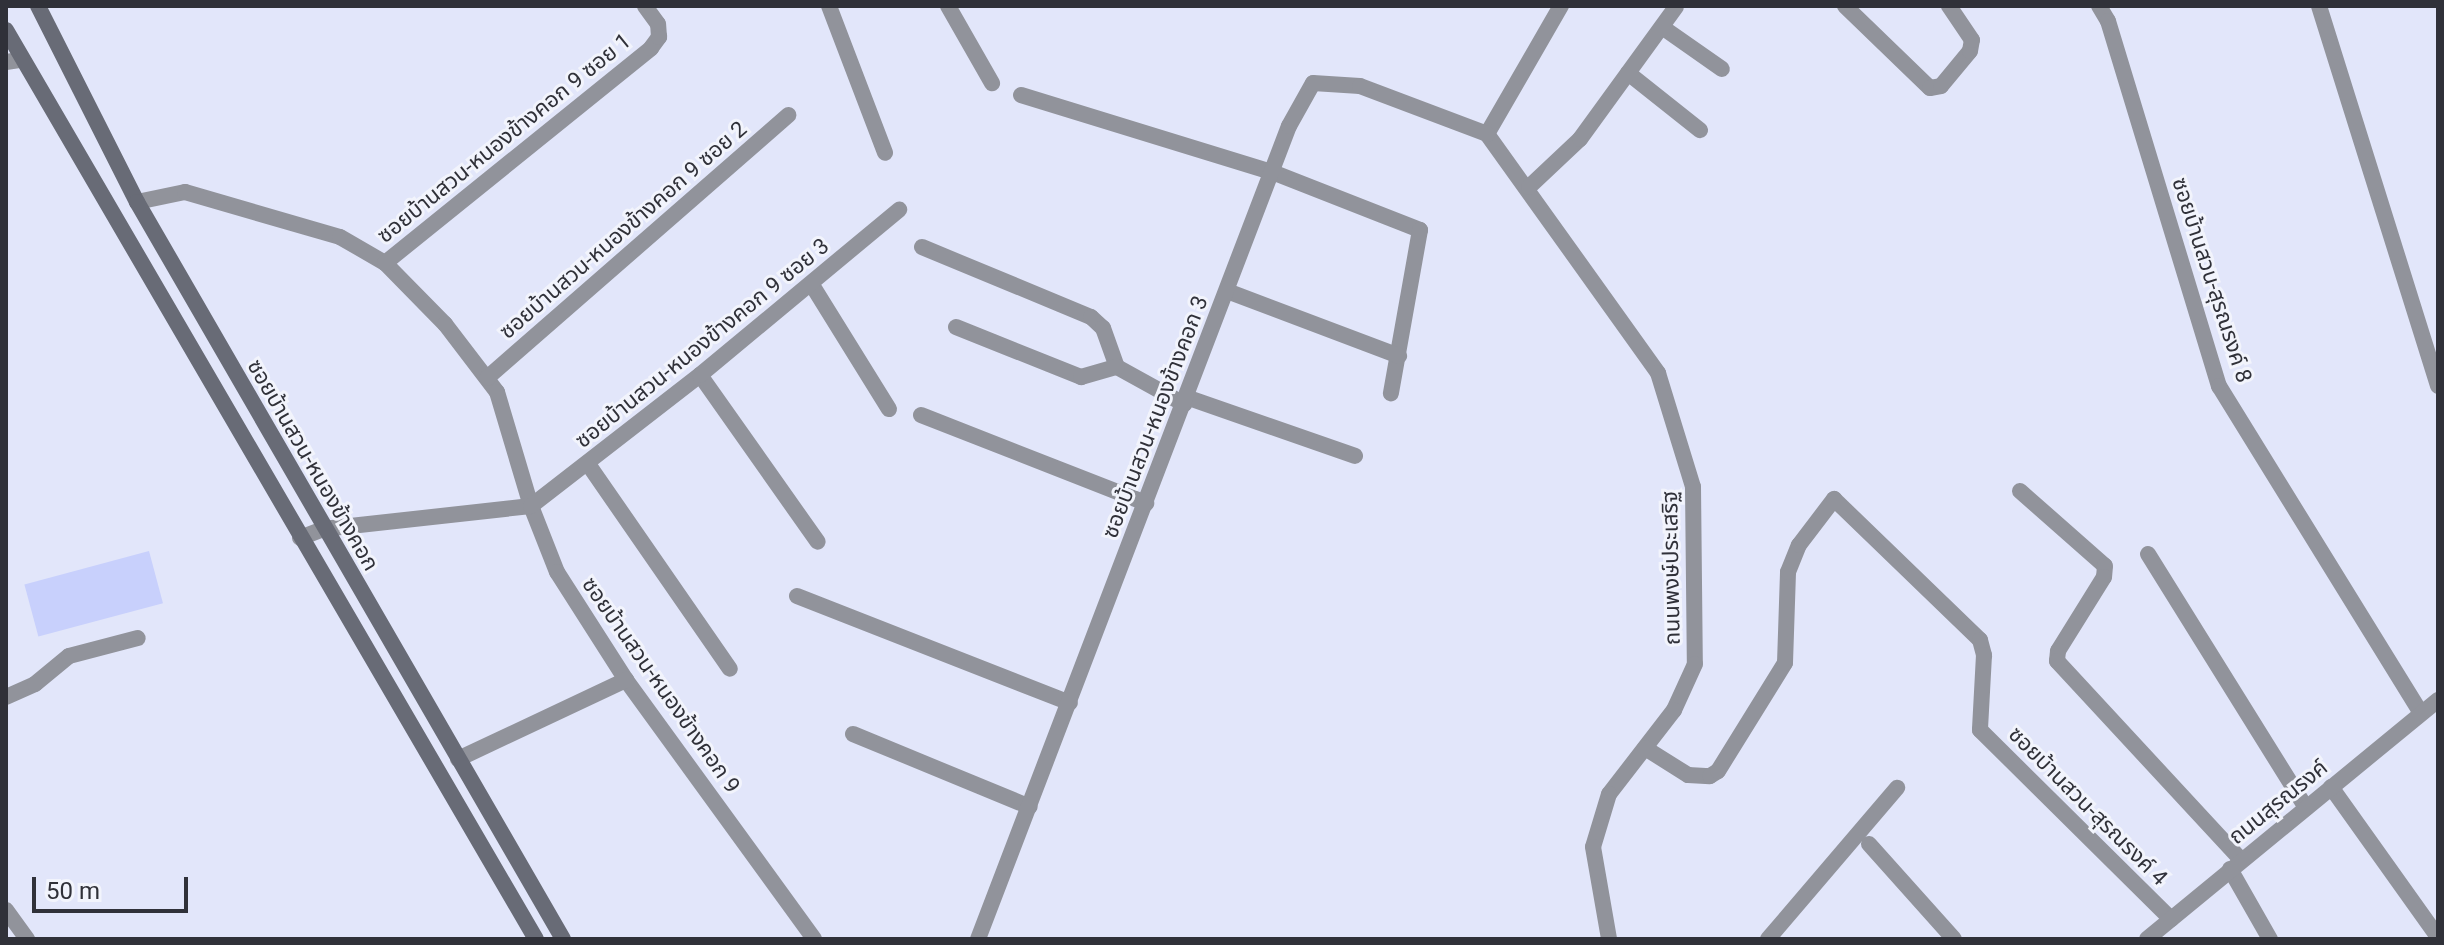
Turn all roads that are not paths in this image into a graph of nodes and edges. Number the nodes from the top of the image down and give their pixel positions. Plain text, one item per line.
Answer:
1 (38, 6) edge
2 (645, 6) edge
3 (829, 6) edge
4 (948, 6) edge
5 (1561, 6) edge
6 (1845, 6) edge
7 (1949, 6) edge
8 (2099, 6) edge
9 (2319, 6) edge
10 (1676, 7) edge
11 (1662, 27) junction
12 (6, 30) edge
13 (14, 61) edge
14 (1722, 69) dead end
15 (1628, 73) junction
16 (992, 83) dead end
17 (1021, 95) dead end
18 (789, 115) dead end
19 (1700, 130) dead end
20 (1487, 134) junction
21 (885, 153) dead end
22 (1272, 172) junction
23 (1529, 187) junction
24 (137, 202) junction
25 (899, 210) dead end
26 (922, 247) dead end
27 (385, 263) junction
28 (812, 285) junction
29 (1227, 291) junction
30 (956, 327) dead end
31 (1399, 356) junction
32 (1117, 367) junction
33 (700, 375) junction
34 (487, 378) junction
35 (2438, 386) edge
36 (1391, 393) dead end
37 (1185, 401) junction
38 (889, 409) dead end
39 (921, 415) dead end
40 (1355, 456) dead end
41 (588, 464) junction
42 (2020, 491) dead end
43 (1146, 503) junction
44 (531, 506) junction
45 (323, 529) junction
46 (300, 538) junction
47 (818, 542) dead end
48 (2148, 554) dead end
49 (797, 596) dead end
50 (138, 638) dead end
51 (730, 669) dead end
52 (626, 680) junction
53 (6, 697) edge
54 (2438, 700) edge
55 (1070, 703) junction
56 (2421, 713) junction
57 (853, 734) dead end
58 (1645, 748) junction
59 (458, 759) junction
60 (2331, 787) junction
61 (1897, 788) dead end
62 (1030, 807) junction
63 (2306, 808) junction
64 (1869, 844) dead end
65 (2236, 865) junction
66 (6, 910) edge
67 (2171, 919) junction
68 (2438, 937) edge
69 (27, 939) edge
70 (536, 939) edge
71 (563, 939) edge
72 (814, 939) edge
73 (978, 939) edge
74 (1609, 939) edge
75 (1768, 939) edge
76 (1954, 939) edge
77 (2147, 939) edge
78 (2270, 939) edge

1 - 24 main road, ซอยบ้านสวน-หนองข้างคอก
2 - 27 street, ซอยบ้านสวน-หนองข้างคอก 9 ซอย 1
3 - 21 street
4 - 16 street
5 - 20 street
6 - 7 street
8 - 56 street, ซอยบ้านสวน-สุรณรงค์ 8
9 - 35 street
10 - 11 street
11 - 14 street
11 - 15 street
12 - 13 main road, ซอยบ้านสวน-หนองข้างคอก
13 - 46 main road, ซอยบ้านสวน-หนองข้างคอก
15 - 19 street
15 - 23 street
17 - 22 street
18 - 34 street, ซอยบ้านสวน-หนองข้างคอก 9 ซอย 2
20 - 22 street, ซอยบ้านสวน-หนองข้างคอก 3
20 - 23 street, ถนนพงษ์ประเสริฐ
22 - 29 street, ซอยบ้านสวน-หนองข้างคอก 3
22 - 31 street
23 - 58 street, ถนนพงษ์ประเสริฐ
24 - 27 street, ซอยบ้านสวน-หนองข้างคอก 9
24 - 45 main road, ซอยบ้านสวน-หนองข้างคอก
25 - 28 street, ซอยบ้านสวน-หนองข้างคอก 9 ซอย 3
26 - 32 street
27 - 34 street, ซอยบ้านสวน-หนองข้างคอก 9
28 - 33 street, ซอยบ้านสวน-หนองข้างคอก 9 ซอย 3
28 - 38 street
29 - 31 street
29 - 37 street, ซอยบ้านสวน-หนองข้างคอก 3
30 - 32 street
31 - 36 street
32 - 37 street
33 - 41 street, ซอยบ้านสวน-หนองข้างคอก 9 ซอย 3
33 - 47 street
34 - 44 street, ซอยบ้านสวน-หนองข้างคอก 9
37 - 40 street
37 - 43 street, ซอยบ้านสวน-หนองข้างคอก 3
39 - 43 street
41 - 44 street, ซอยบ้านสวน-หนองข้างคอก 9 ซอย 3
41 - 51 street
42 - 65 street
43 - 55 street, ซอยบ้านสวน-หนองข้างคอก 3
44 - 45 street
44 - 52 street, ซอยบ้านสวน-หนองข้างคอก 9
45 - 46 street
45 - 59 main road, ซอยบ้านสวน-หนองข้างคอก
46 - 70 main road, ซอยบ้านสวน-หนองข้างคอก
48 - 63 street
49 - 55 street
50 - 53 street
52 - 59 street
52 - 72 street, ซอยบ้านสวน-หนองข้างคอก 9
54 - 56 street, ถนนสุรณรงค์
55 - 62 street, ซอยบ้านสวน-หนองข้างคอก 3
56 - 60 street, ถนนสุรณรงค์
57 - 62 street
58 - 67 street, ซอยบ้านสวน-สุรณรงค์ 4
58 - 74 street, ถนนพงษ์ประเสริฐ
59 - 71 main road, ซอยบ้านสวน-หนองข้างคอก
60 - 63 street, ถนนสุรณรงค์
60 - 68 street
61 - 75 street
62 - 73 street, ซอยบ้านสวน-หนองข้างคอก 3
63 - 65 street, ถนนสุรณรงค์
64 - 76 street
65 - 67 street, ถนนสุรณรงค์
65 - 78 street
66 - 69 street
67 - 77 street, ถนนสุรณรงค์

